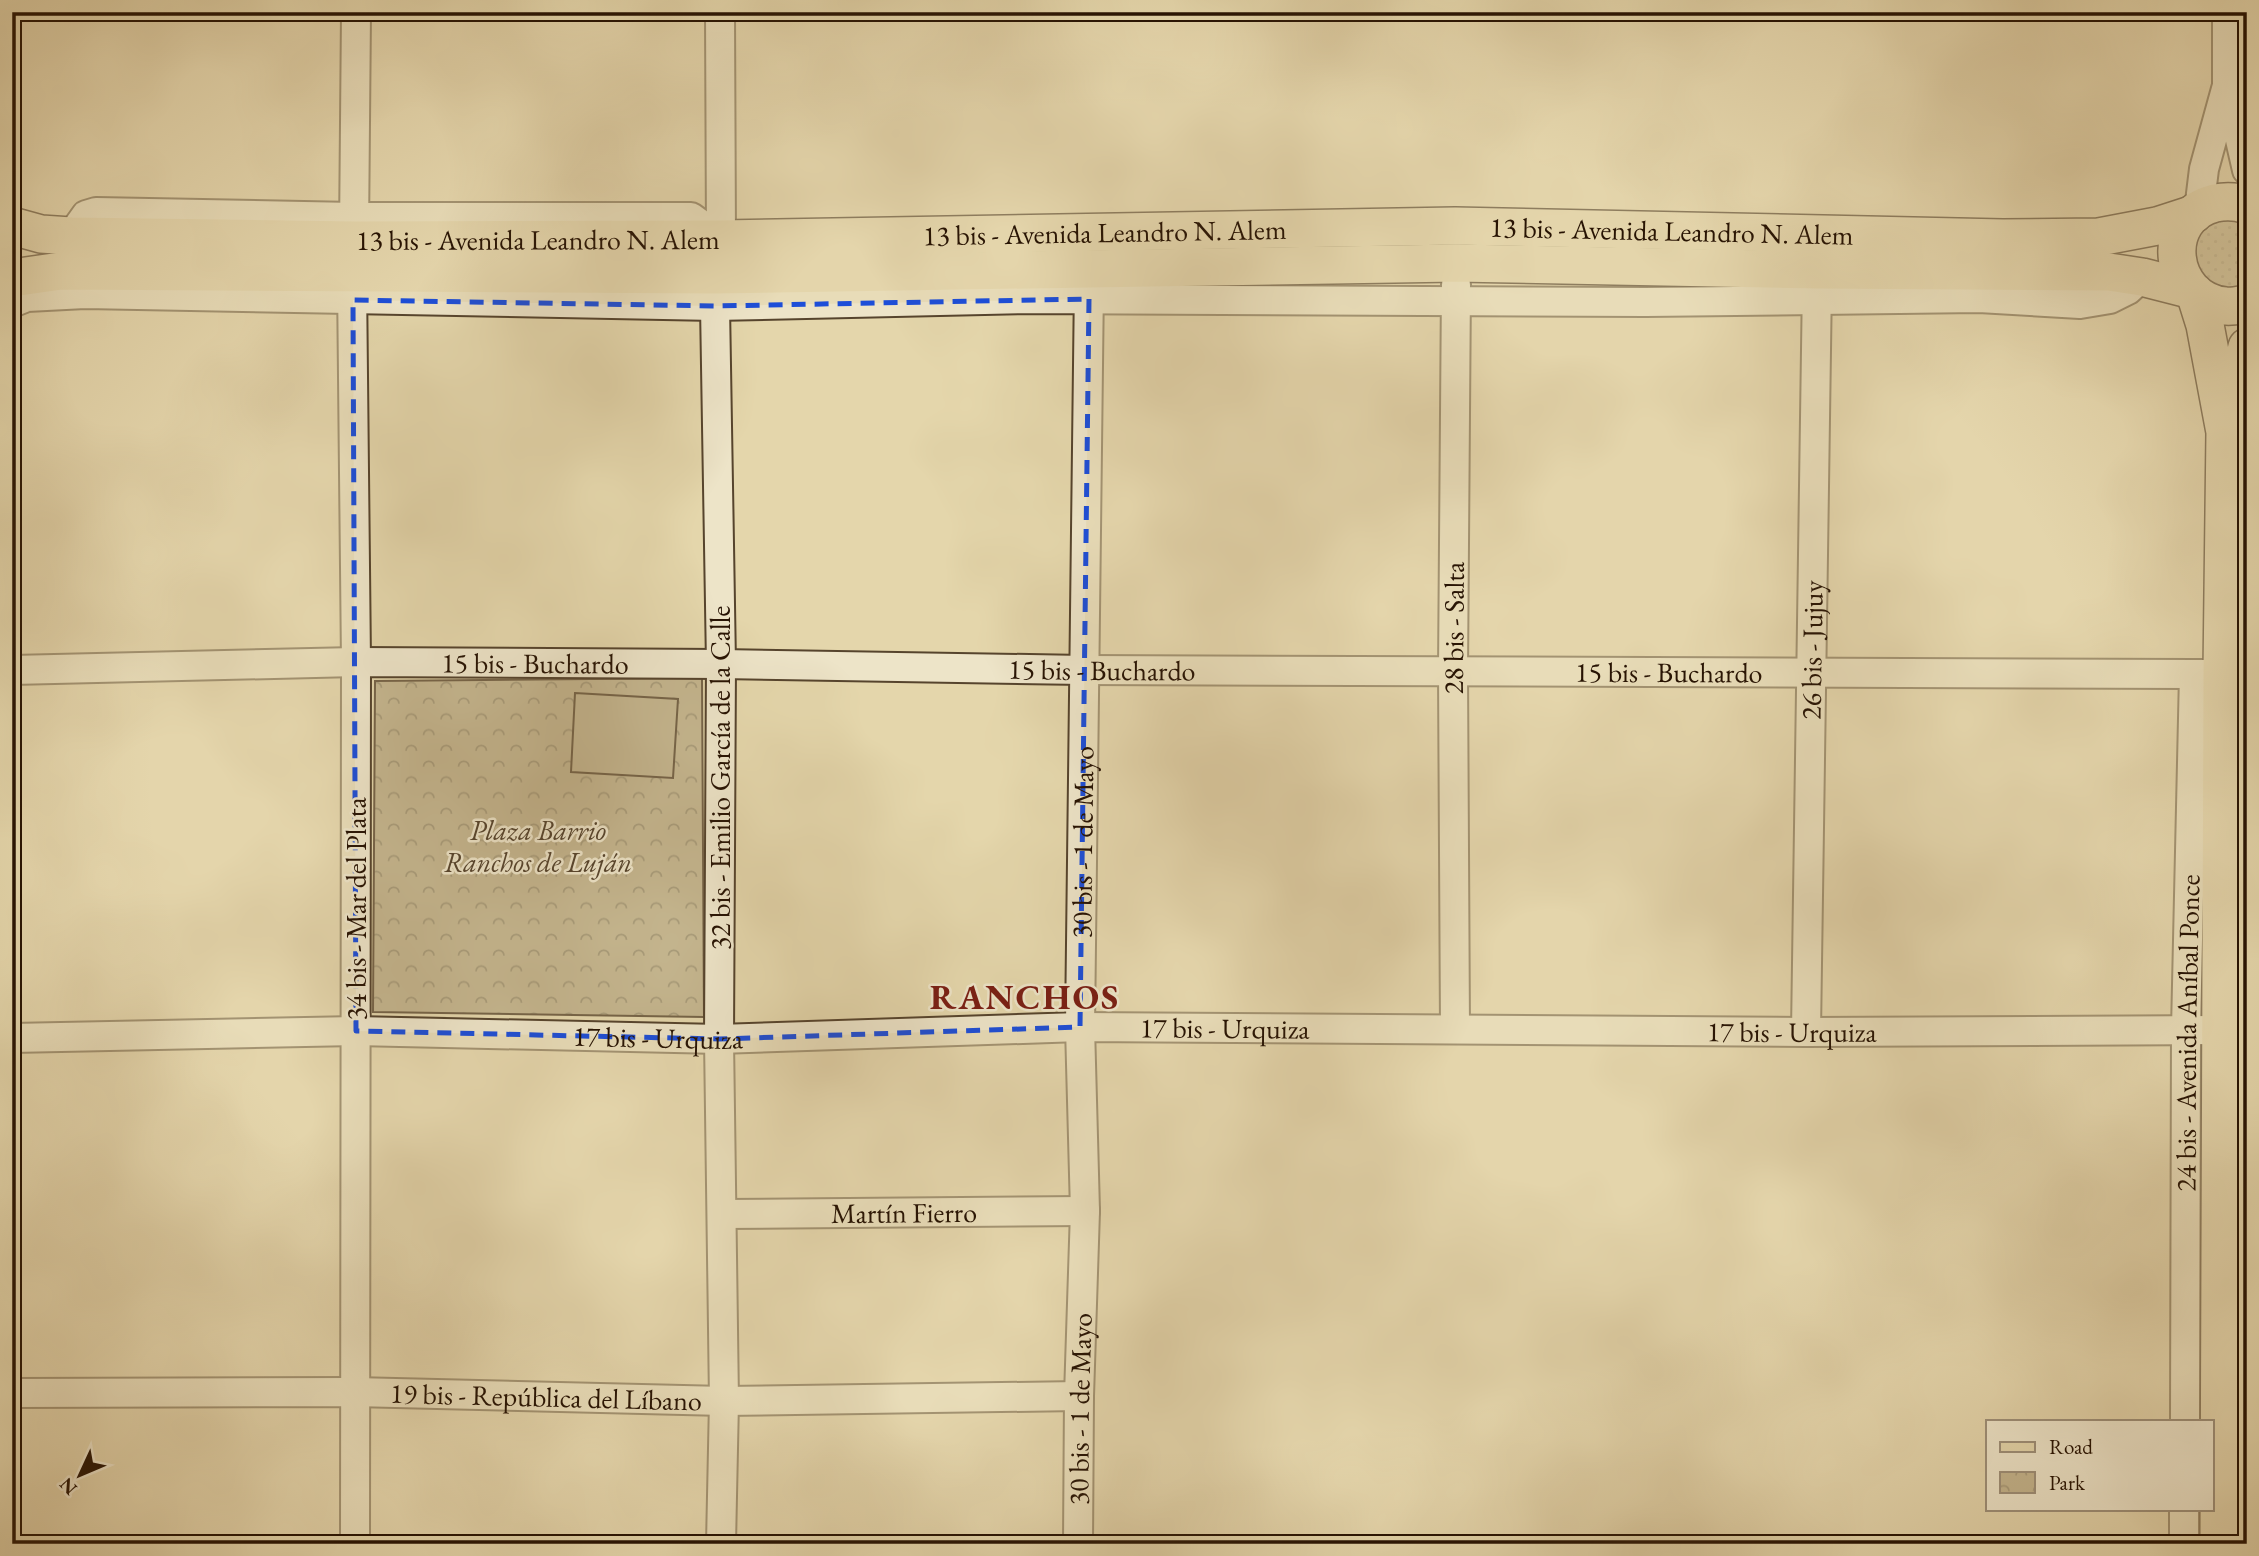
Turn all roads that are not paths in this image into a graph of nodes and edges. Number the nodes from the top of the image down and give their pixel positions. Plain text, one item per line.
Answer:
1 (356, 12) edge
2 (720, 12) edge
3 (2227, 12) edge
4 (2227, 83) junction
5 (2247, 170) edge
6 (2247, 205) edge
7 (2197, 212) junction
8 (12, 226) edge
9 (1455, 226) junction
10 (721, 239) junction
11 (353, 258) junction
12 (1456, 263) junction
13 (12, 278) edge
14 (1089, 284) junction
15 (1817, 285) junction
16 (715, 291) junction
17 (2192, 291) junction
18 (1455, 301) junction
19 (12, 303) edge
20 (2247, 304) edge
21 (2247, 347) edge
22 (2225, 432) junction
23 (356, 662) junction
24 (721, 664) junction
25 (12, 670) edge
26 (1084, 670) junction
27 (1453, 672) junction
28 (1812, 672) junction
29 (2208, 674) junction
30 (1080, 1027) junction
31 (1455, 1029) junction
32 (2203, 1030) junction
33 (356, 1031) junction
34 (1805, 1032) junction
35 (12, 1038) edge
36 (719, 1039) junction
37 (1085, 1211) junction
38 (722, 1214) junction
39 (354, 1392) junction
40 (12, 1393) edge
41 (1079, 1396) junction
42 (724, 1401) junction
43 (2185, 1420) edge
44 (2184, 1510) edge
45 (355, 1544) edge
46 (721, 1544) edge
47 (1078, 1544) edge
48 (2184, 1544) edge
49 (2219, 1544) edge

1 - 11 street, 34 bis - Mar del Plata
2 - 10 street, 32 bis - Emilio García de la Calle
3 - 4 street
4 - 5 street
4 - 7 street
6 - 7 main road, 13 bis - Avenida Leandro N. Alem
7 - 9 main road, 13 bis - Avenida Leandro N. Alem
7 - 17 main road, 24 bis - Avenida Aníbal Ponce
8 - 11 main road, 13 bis - Avenida Leandro N. Alem
9 - 10 main road, 13 bis - Avenida Leandro N. Alem
9 - 12 street, 28 bis - Salta
10 - 11 main road, 13 bis - Avenida Leandro N. Alem
10 - 16 street, 32 bis - Emilio García de la Calle
11 - 13 main road, 13 bis - Avenida Leandro N. Alem
11 - 16 main road, 13 bis - Avenida Leandro N. Alem
11 - 19 street, 13 bis - Avenida Leandro N. Alem
11 - 23 street, 34 bis - Mar del Plata
12 - 14 main road, 13 bis - Avenida Leandro N. Alem
12 - 15 main road, 13 bis - Avenida Leandro N. Alem
12 - 18 street, 28 bis - Salta
14 - 16 main road, 13 bis - Avenida Leandro N. Alem
14 - 18 street, 13 bis - Avenida Leandro N. Alem
14 - 26 street, 30 bis - 1 de Mayo
15 - 17 main road, 13 bis - Avenida Leandro N. Alem
15 - 18 street, 13 bis - Avenida Leandro N. Alem
15 - 28 street, 26 bis - Jujuy
16 - 24 street, 32 bis - Emilio García de la Calle
17 - 20 main road, 13 bis - Avenida Leandro N. Alem
17 - 22 main road, 24 bis - Avenida Aníbal Ponce
18 - 27 street, 28 bis - Salta
21 - 22 main road, 24 bis - Avenida Aníbal Ponce
22 - 29 main road, 24 bis - Avenida Aníbal Ponce
23 - 24 street, 15 bis - Buchardo
23 - 25 street, 15 bis - Buchardo
23 - 33 street, 34 bis - Mar del Plata
24 - 26 street, 15 bis - Buchardo
24 - 36 street, 32 bis - Emilio García de la Calle
26 - 27 street, 15 bis - Buchardo
26 - 30 street, 30 bis - 1 de Mayo
27 - 28 street, 15 bis - Buchardo
27 - 31 street, 28 bis - Salta
28 - 29 street, 15 bis - Buchardo
28 - 34 street, 26 bis - Jujuy
29 - 32 main road, 24 bis - Avenida Aníbal Ponce
30 - 31 street, 17 bis - Urquiza
30 - 36 street, 17 bis - Urquiza
30 - 37 street, 30 bis - 1 de Mayo
31 - 34 street, 17 bis - Urquiza
32 - 34 street, 17 bis - Urquiza
32 - 43 street, 24 bis - Avenida Aníbal Ponce
32 - 49 main road, 24 bis - Avenida Aníbal Ponce
33 - 35 street, 17 bis - Urquiza
33 - 36 street, 17 bis - Urquiza
33 - 39 street, 34 bis - Mar del Plata
36 - 38 street, 32 bis - Emilio García de la Calle
37 - 38 street, Martín Fierro
37 - 41 street, 30 bis - 1 de Mayo
38 - 42 street, 32 bis - Emilio García de la Calle
39 - 40 street, 19 bis - República del Líbano
39 - 42 street, 19 bis - República del Líbano
39 - 45 street, 34 bis - Mar del Plata
41 - 42 street, 19 bis - República del Líbano
41 - 47 street, 30 bis - 1 de Mayo
42 - 46 street, 32 bis - Emilio García de la Calle
44 - 48 street

